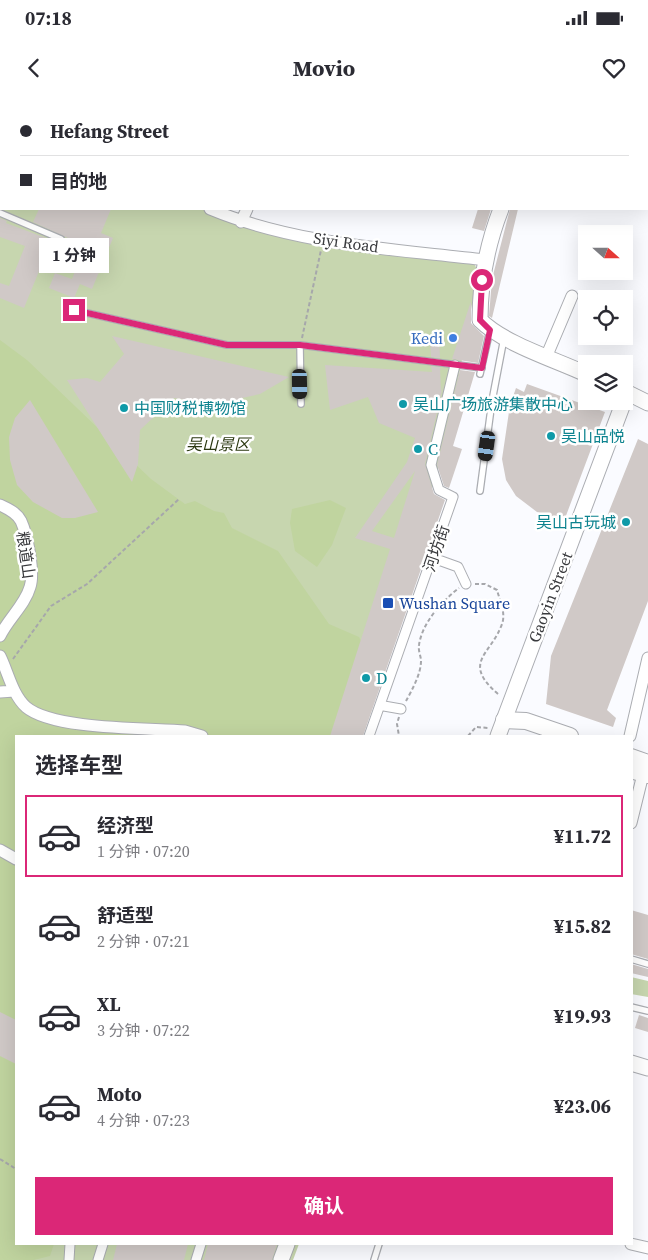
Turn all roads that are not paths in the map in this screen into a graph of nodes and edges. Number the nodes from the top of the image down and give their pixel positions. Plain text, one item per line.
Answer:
1 (212, 210) edge
2 (247, 210) edge
3 (501, 210) edge
4 (0, 214) edge
5 (241, 222) junction
6 (61, 239) dead end
7 (485, 260) junction
8 (572, 296) dead end
9 (74, 310) dead end
10 (485, 325) junction
11 (504, 338) junction
12 (300, 345) junction
13 (547, 356) junction
14 (455, 365) junction
15 (578, 370) edge
16 (633, 398) edge
17 (648, 403) edge
18 (301, 404) dead end
19 (620, 410) edge
20 (480, 491) dead end
21 (0, 505) edge
22 (433, 558) junction
23 (466, 584) road end
24 (0, 636) edge
25 (0, 656) edge
26 (648, 658) edge
27 (14, 691) junction
28 (0, 692) edge
29 (384, 706) dead end
30 (401, 709) road end
31 (504, 720) junction
32 (493, 732) edge
33 (199, 735) edge
34 (369, 735) edge
35 (532, 735) edge
36 (567, 735) edge
37 (630, 735) edge
38 (633, 759) edge
39 (643, 770) edge
40 (633, 814) edge
41 (0, 850) edge
42 (15, 858) edge
43 (633, 960) edge
44 (648, 964) edge
45 (633, 1009) edge
46 (648, 1010) edge
47 (633, 1064) edge
48 (648, 1068) edge
49 (633, 1244) edge
50 (70, 1245) edge
51 (103, 1245) edge
52 (201, 1245) edge
53 (287, 1245) edge
54 (378, 1245) edge
55 (648, 1248) edge
56 (69, 1260) edge
57 (98, 1260) edge
58 (196, 1260) edge
59 (281, 1260) edge
60 (374, 1260) edge

1 - 5 street, Siyi Road
2 - 5 street
3 - 7 street
4 - 6 lane
5 - 7 street, Siyi Road
7 - 10 street
8 - 13 street
9 - 12 lane
10 - 11 street
10 - 14 lane
11 - 13 street
11 - 20 lane
12 - 14 lane
12 - 18 lane
13 - 15 street
14 - 22 street, 河坊街
16 - 17 street
19 - 31 street, Gaoyin Street
21 - 24 street, 粮道山
22 - 23 street
22 - 34 street, 河坊街
25 - 27 street
26 - 37 street
27 - 28 street
27 - 33 street
29 - 30 street
31 - 32 street, Gaoyin Street
31 - 35 main road
31 - 36 main road
38 - 39 main road
39 - 40 street
41 - 42 street
43 - 44 lane
45 - 46 lane
47 - 48 street
49 - 55 street
50 - 56 street
51 - 57 street
52 - 58 street
53 - 59 street
54 - 60 lane

